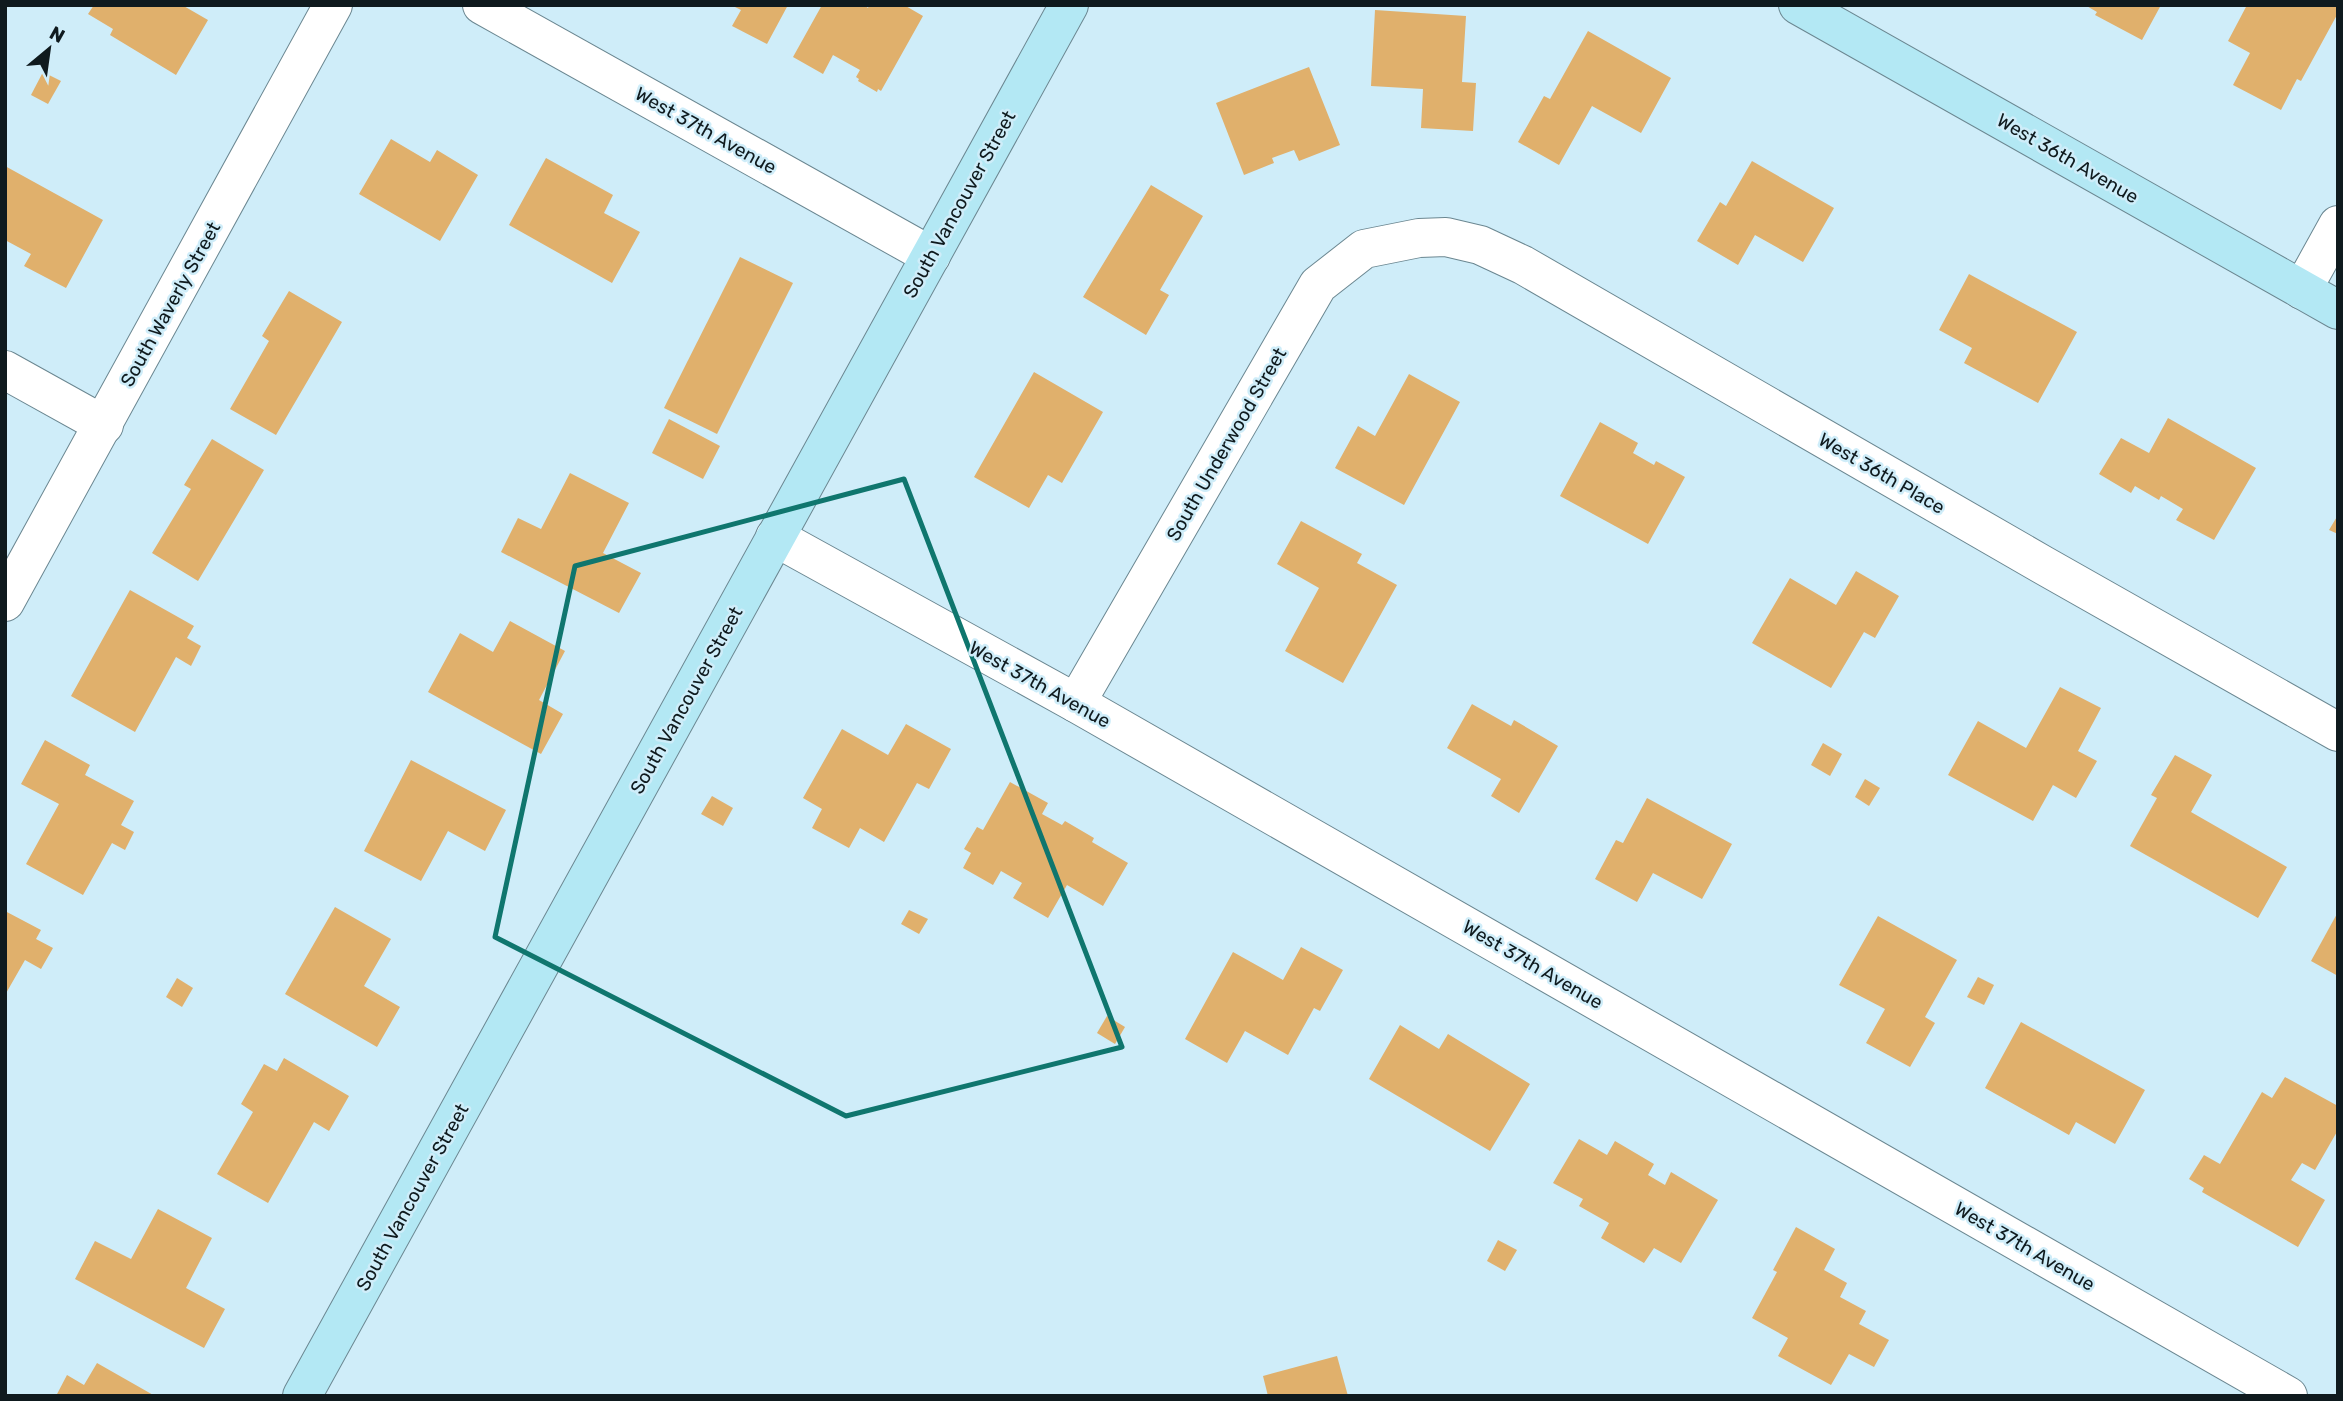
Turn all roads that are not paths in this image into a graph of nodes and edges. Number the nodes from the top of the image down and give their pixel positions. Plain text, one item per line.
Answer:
1 (333, 5) edge
2 (482, 5) edge
3 (1069, 5) edge
4 (1798, 5) edge
5 (2338, 225) edge
6 (1419, 238) joint
7 (931, 256) junction
8 (2302, 290) junction
9 (2338, 310) edge
10 (5, 370) edge
11 (104, 425) junction
12 (775, 537) junction
13 (5, 602) edge
14 (1076, 703) junction
15 (2338, 732) edge
16 (302, 1396) edge
17 (2288, 1396) edge

1 - 11 street, South Waverly Street
2 - 7 street, West 37th Avenue
3 - 7 street, South Vancouver Street
4 - 8 street, West 36th Avenue
5 - 8 street
6 - 14 street, South Underwood Street
6 - 15 street, West 36th Place
7 - 12 street, South Vancouver Street
8 - 9 street, West 36th Avenue
10 - 11 street
11 - 13 street, South Waverly Street
12 - 14 street, West 37th Avenue
12 - 16 street, South Vancouver Street
14 - 17 street, West 37th Avenue

